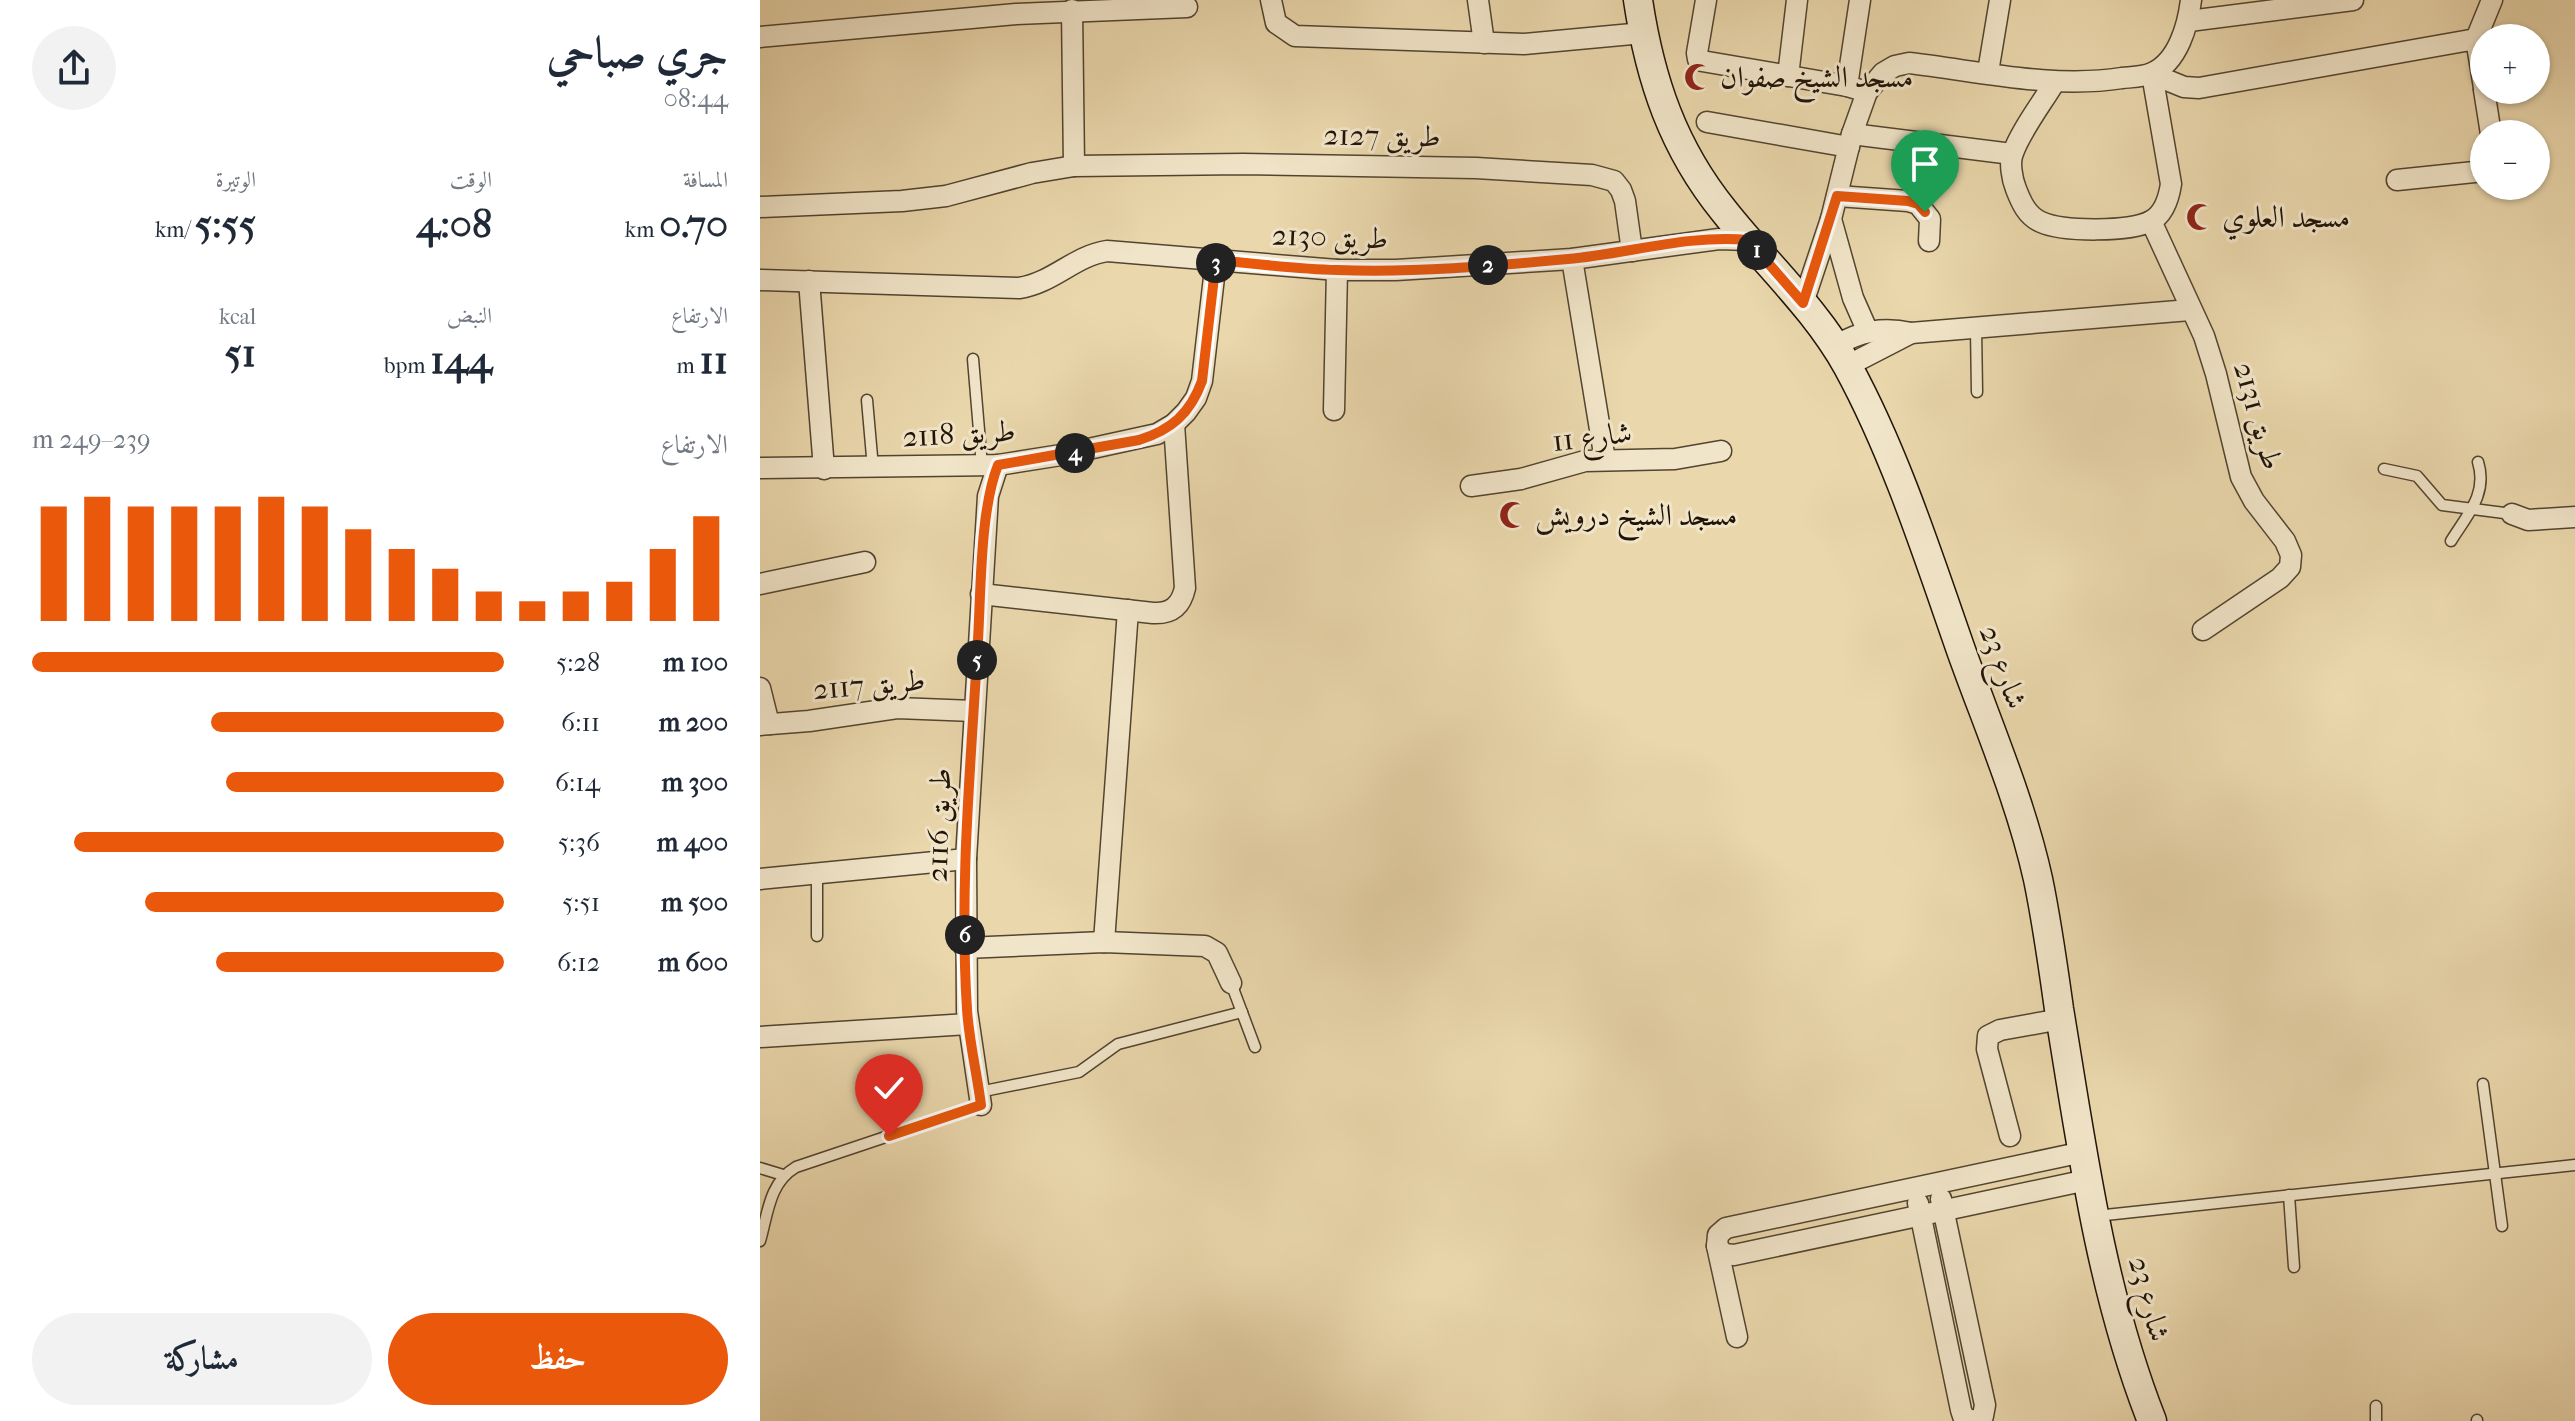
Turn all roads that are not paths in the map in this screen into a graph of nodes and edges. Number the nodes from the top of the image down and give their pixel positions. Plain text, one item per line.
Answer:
1 (1271, 0) edge
2 (1478, 0) edge
3 (1638, 0) edge
4 (1706, 0) edge
5 (1797, 0) edge
6 (1860, 0) edge
7 (2000, 0) edge
8 (2191, 0) edge
9 (2353, 0) edge
10 (2492, 0) edge
11 (1187, 7) dead end
12 (1072, 10) junction
13 (2189, 21) junction
14 (2482, 24) edge
15 (1643, 33) junction
16 (760, 37) edge
17 (2470, 40) edge
18 (1484, 43) junction
19 (1988, 72) junction
20 (2152, 74) junction
21 (1788, 76) junction
22 (2054, 83) junction
23 (1847, 86) junction
24 (1867, 92) junction
25 (1707, 122) dead end
26 (1851, 140) junction
27 (2012, 154) junction
28 (1074, 166) junction
29 (2470, 172) edge
30 (2397, 180) dead end
31 (1837, 196) junction
32 (760, 207) edge
33 (1724, 211) junction
34 (1831, 219) junction
35 (2151, 221) junction
36 (1748, 240) junction
37 (1929, 241) dead end
38 (1690, 243) junction
39 (1632, 251) junction
40 (1572, 259) junction
41 (1216, 260) junction
42 (1337, 270) junction
43 (760, 280) edge
44 (809, 281) junction
45 (1803, 303) junction
46 (2190, 310) junction
47 (1976, 328) junction
48 (1868, 332) junction
49 (1911, 333) junction
50 (1841, 356) junction
51 (973, 359) dead end
52 (1977, 392) dead end
53 (867, 400) dead end
54 (1334, 410) dead end
55 (1174, 424) junction
56 (1721, 451) dead end
57 (1605, 460) junction
58 (2478, 462) dead end
59 (990, 466) junction
60 (760, 468) edge
61 (873, 468) junction
62 (824, 469) junction
63 (2384, 469) dead end
64 (1471, 486) dead end
65 (2473, 508) junction
66 (2512, 514) joint
67 (2575, 517) edge
68 (2451, 541) dead end
69 (865, 562) dead end
70 (760, 584) edge
71 (981, 594) junction
72 (1128, 610) junction
73 (2203, 630) dead end
74 (760, 688) edge
75 (974, 711) junction
76 (764, 725) edge
77 (966, 859) junction
78 (817, 873) junction
79 (760, 879) edge
80 (817, 936) dead end
81 (1104, 942) junction
82 (965, 948) junction
83 (1231, 983) joint
84 (1242, 1012) junction
85 (2061, 1019) junction
86 (968, 1024) junction
87 (760, 1037) edge
88 (1255, 1047) dead end
89 (2483, 1084) dead end
90 (980, 1099) junction
91 (2010, 1136) dead end
92 (2083, 1152) junction
93 (2575, 1165) edge
94 (760, 1168) edge
95 (2497, 1173) junction
96 (783, 1175) junction
97 (2087, 1180) junction
98 (1938, 1183) junction
99 (1915, 1188) junction
100 (2289, 1195) junction
101 (1944, 1211) junction
102 (1799, 1212) junction
103 (1921, 1216) junction
104 (2094, 1216) junction
105 (2502, 1226) dead end
106 (1805, 1240) junction
107 (760, 1241) edge
108 (1717, 1246) junction
109 (2294, 1267) dead end
110 (1965, 1311) junction
111 (1942, 1316) junction
112 (1737, 1337) dead end
113 (2376, 1406) dead end
114 (1973, 1421) edge
115 (2152, 1421) edge
116 (2376, 1421) edge

1 - 18 street
2 - 18 street
3 - 15 street, شارع 23
4 - 21 street
5 - 21 street
6 - 23 street
7 - 19 street
8 - 13 street
9 - 13 street
10 - 14 street
11 - 12 street
12 - 16 street
12 - 28 street
13 - 20 street
15 - 18 street
15 - 33 street, شارع 23
17 - 20 street
19 - 22 street
19 - 24 street
20 - 22 street
20 - 35 street
21 - 23 street
22 - 27 street
23 - 24 street
24 - 26 street
25 - 26 street
26 - 27 street
26 - 31 street
27 - 35 street
28 - 32 street, طريق 2127
28 - 39 street, طريق 2127
29 - 30 street
31 - 34 street
31 - 37 street
33 - 36 street, شارع 23
33 - 38 street
34 - 45 street
34 - 48 street
35 - 46 street, طريق 2131
36 - 38 street, طريق 2130
36 - 45 street, شارع 23
38 - 39 street, طريق 2130
39 - 40 street, طريق 2130
40 - 42 street, طريق 2130
40 - 57 street
41 - 42 street, طريق 2130
41 - 44 street, طريق 2130
41 - 55 street, طريق 2118
42 - 54 street
43 - 44 street, طريق 2130
44 - 62 street
45 - 50 street, شارع 23
46 - 47 street
46 - 73 street, طريق 2131
47 - 49 street
47 - 52 lane
48 - 49 street
48 - 50 street
49 - 50 street
50 - 85 street, شارع 23
51 - 59 lane
53 - 61 lane
55 - 59 street, طريق 2118
55 - 72 street
56 - 57 street, شارع 11
57 - 64 street, شارع 11
58 - 65 lane
59 - 61 street, طريق 2118
59 - 71 street, طريق 2116
60 - 62 street, طريق 2118
61 - 62 street, طريق 2118
63 - 65 lane
65 - 66 lane
65 - 68 lane
66 - 67 street
69 - 70 street
71 - 72 street
71 - 75 street, طريق 2116
72 - 81 street
74 - 76 street, طريق 2117
75 - 76 street, طريق 2117
75 - 77 street, طريق 2116
77 - 78 street
77 - 82 street, طريق 2116
78 - 79 street
78 - 80 lane
81 - 82 street
81 - 83 street
82 - 86 street, طريق 2116
83 - 84 lane
84 - 88 lane
84 - 90 lane
85 - 91 street
85 - 92 street, شارع 23
86 - 87 street
86 - 90 street, طريق 2116
89 - 95 lane
90 - 96 lane
92 - 97 street, شارع 23
92 - 98 street
93 - 95 lane
94 - 96 lane
95 - 100 lane
95 - 105 lane
96 - 107 lane
97 - 101 street
97 - 104 street, شارع 23
98 - 99 street
98 - 101 street
99 - 102 street
99 - 103 street
100 - 104 lane
100 - 109 lane
101 - 103 street
101 - 110 street
102 - 106 street
102 - 108 street
103 - 106 street
103 - 111 street
104 - 115 street, شارع 23
106 - 108 street
108 - 112 street
110 - 111 street
110 - 114 street
111 - 114 street
113 - 116 lane

